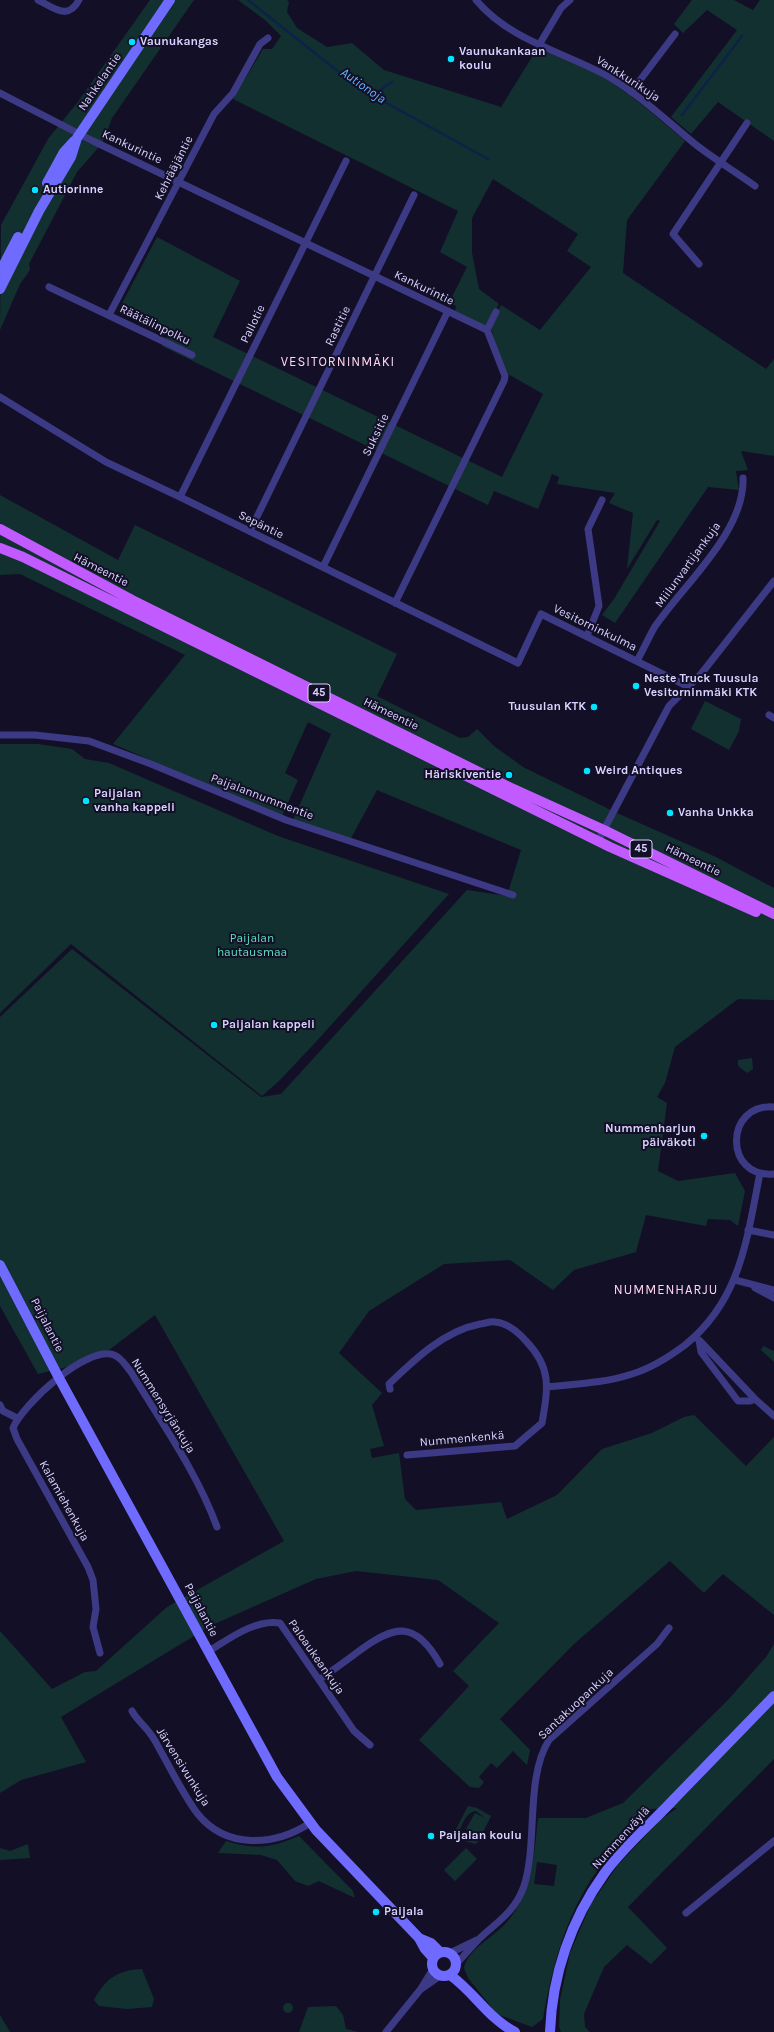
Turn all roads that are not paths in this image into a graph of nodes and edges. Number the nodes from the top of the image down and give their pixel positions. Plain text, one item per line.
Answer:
1 (38, 0) edge
2 (79, 0) edge
3 (170, 0) edge
4 (476, 0) edge
5 (570, 0) edge
6 (675, 34) dead end
7 (268, 38) dead end
8 (539, 45) junction
9 (631, 92) junction
10 (0, 93) edge
11 (747, 123) dead end
12 (79, 136) junction
13 (346, 161) dead end
14 (720, 161) junction
15 (180, 181) junction
16 (755, 186) dead end
17 (414, 195) dead end
18 (306, 243) junction
19 (699, 264) dead end
20 (0, 272) edge
21 (375, 276) junction
22 (48, 287) dead end
23 (0, 289) edge
24 (448, 311) junction
25 (496, 312) dead end
26 (109, 315) junction
27 (487, 330) junction
28 (192, 355) dead end
29 (0, 397) edge
30 (743, 478) dead end
31 (180, 497) junction
32 (602, 500) dead end
33 (0, 529) edge
34 (250, 531) junction
35 (0, 548) edge
36 (323, 567) junction
37 (774, 581) edge
38 (396, 603) junction
39 (587, 636) junction
40 (637, 661) junction
41 (518, 663) joint
42 (689, 687) junction
43 (0, 735) edge
44 (604, 830) junction
45 (598, 841) junction
46 (513, 895) dead end
47 (774, 914) edge
48 (774, 920) edge
49 (774, 1107) edge
50 (760, 1173) junction
51 (774, 1174) edge
52 (748, 1230) junction
53 (774, 1235) edge
54 (0, 1266) edge
55 (735, 1280) junction
56 (744, 1283) junction
57 (774, 1290) edge
58 (774, 1298) edge
59 (697, 1338) junction
60 (59, 1378) junction
61 (548, 1387) junction
62 (390, 1389) dead end
63 (755, 1398) junction
64 (0, 1405) edge
65 (774, 1416) edge
66 (17, 1418) junction
67 (407, 1455) dead end
68 (217, 1527) dead end
69 (669, 1628) dead end
70 (209, 1651) junction
71 (100, 1653) dead end
72 (440, 1664) dead end
73 (319, 1680) junction
74 (774, 1696) edge
75 (132, 1711) dead end
76 (370, 1745) dead end
77 (310, 1823) junction
78 (774, 1841) edge
79 (686, 1913) dead end
80 (479, 1939) junction
81 (441, 1955) junction
82 (433, 1969) junction
83 (451, 1971) junction
84 (420, 1990) junction
85 (386, 2032) edge
86 (515, 2032) edge
87 (550, 2032) edge

1 - 2 street
3 - 12 street, Nahkelantie
4 - 8 street, Vankkurikuja
5 - 8 street
6 - 9 street
7 - 15 street, Kehrääjäntie
8 - 9 street, Vankkurikuja
9 - 14 street, Vankkurikuja
10 - 12 street, Kankurintie
11 - 14 street
12 - 15 street, Kankurintie
12 - 20 street, Nahkelantie
12 - 23 street, Nahkelantie
13 - 18 street, Pallotie
14 - 16 street, Vankkurikuja
14 - 19 street
15 - 18 street, Kankurintie
15 - 26 street, Kehrääjäntie
17 - 21 street, Rastitie
18 - 21 street, Kankurintie
18 - 31 street, Pallotie
21 - 24 street, Kankurintie
21 - 34 street, Rastitie
22 - 26 street, Räätälinpolku
24 - 27 street, Kankurintie
24 - 36 street, Suksitie
25 - 27 street
26 - 28 street, Räätälinpolku
27 - 38 street
29 - 31 street, Sepäntie
30 - 40 street, Miilunvartijankuja
31 - 34 street, Sepäntie
32 - 39 street
33 - 44 main road, Hämeentie / 45
34 - 36 street, Sepäntie
35 - 45 main road, Hämeentie / 45
36 - 38 street, Sepäntie
37 - 42 street
38 - 41 street, Sepäntie
39 - 40 street, Vesitorninkulma
39 - 41 street, Vesitorninkulma
40 - 42 street, Vesitorninkulma
42 - 44 street
43 - 46 street, Paijalannummentie
44 - 45 street
44 - 47 main road, Hämeentie / 45
45 - 48 main road, Hämeentie / 45
49 - 50 street
50 - 51 street
50 - 52 street
52 - 53 street
52 - 55 street
54 - 60 street, Paijalantie
55 - 56 street
55 - 59 street
56 - 57 street
56 - 58 street
59 - 61 street
59 - 63 street
59 - 63 street
60 - 66 street
60 - 68 street, Nummensyrjänkuja
60 - 70 street, Paijalantie
61 - 62 street, Nummenkenkä
61 - 67 street, Nummenkenkä
63 - 65 street
64 - 66 street
66 - 71 street, Kalamiehenkuja
69 - 80 street, Santakuopankuja
70 - 73 street, Paloaukeankuja
70 - 77 street, Paijalantie
72 - 73 street
73 - 76 street, Paloaukeankuja
74 - 87 street, Nummenväylä
75 - 77 street, Järvensivunkuja
77 - 81 street, Paijalantie
78 - 79 street
80 - 81 street, Santakuopankuja
80 - 83 street, Santakuopankuja
81 - 82 street
81 - 83 street, Paijalantie
82 - 83 street
82 - 84 street
83 - 84 street, Santakuopankuja
83 - 86 street
84 - 85 street

